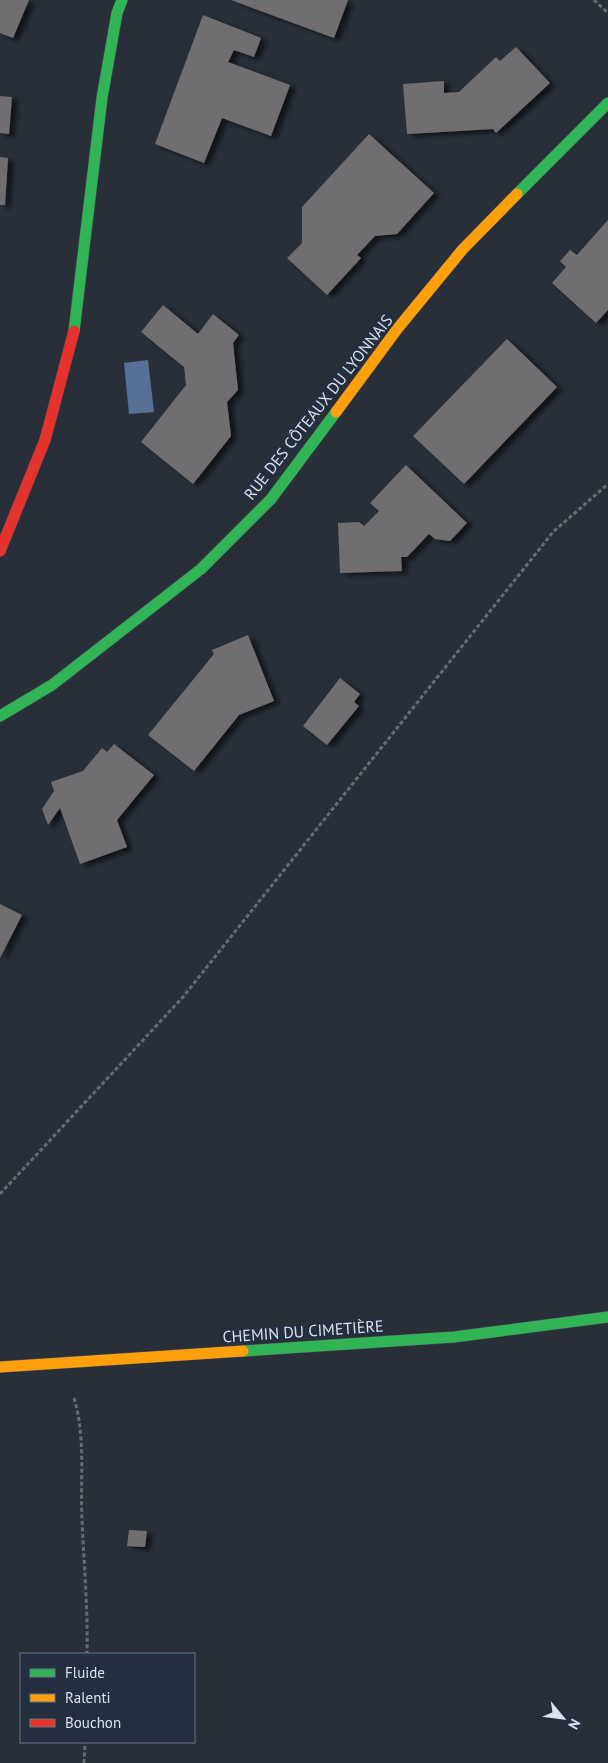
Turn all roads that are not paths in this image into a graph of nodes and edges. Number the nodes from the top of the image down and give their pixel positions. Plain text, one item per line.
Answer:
1 (122, 0) edge
2 (608, 103) edge
3 (0, 551) edge
4 (0, 716) edge
5 (608, 1318) edge
6 (0, 1367) edge

1 - 3 street
2 - 4 street, RUE DES CÔTEAUX DU LYONNAIS
5 - 6 street, CHEMIN DU CIMETIÈRE

